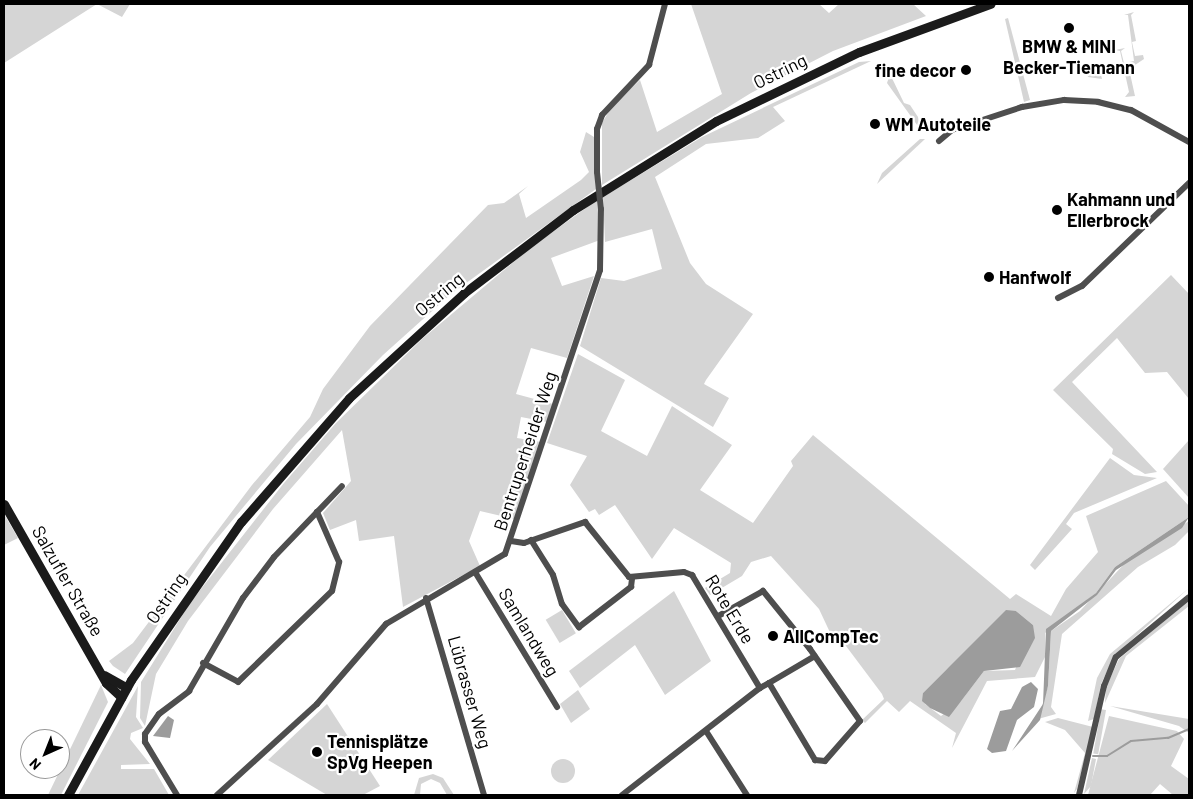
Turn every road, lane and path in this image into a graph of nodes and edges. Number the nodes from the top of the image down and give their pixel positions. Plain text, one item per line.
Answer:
1 (665, 4) edge
2 (990, 4) edge
3 (939, 141) dead end
4 (1189, 142) edge
5 (1189, 182) edge
6 (1058, 298) dead end
7 (342, 486) dead end
8 (4, 504) edge
9 (317, 512) junction
10 (531, 540) junction
11 (511, 541) junction
12 (475, 572) junction
13 (632, 579) junction
14 (1189, 596) edge
15 (426, 598) junction
16 (718, 616) junction
17 (815, 656) junction
18 (204, 664) junction
19 (104, 675) junction
20 (769, 683) junction
21 (127, 688) junction
22 (760, 688) junction
23 (121, 697) junction
24 (557, 707) dead end
25 (706, 731) junction
26 (68, 795) edge
27 (177, 795) edge
28 (217, 795) edge
29 (484, 795) edge
30 (622, 795) edge
31 (747, 795) edge
32 (1079, 795) edge

1 - 11 street, Bentruperheider Weg, bridge
2 - 21 main road, Ostring
3 - 4 street
5 - 6 street
7 - 9 street
8 - 19 main road, Salzufler Straße
9 - 18 street
9 - 18 street
10 - 11 street
10 - 13 street
10 - 13 street
11 - 12 street, Bentruperheider Weg
12 - 15 street, Bentruperheider Weg
12 - 24 street, Samlandweg
13 - 16 street, Rote Erde
14 - 32 street
15 - 28 street, Bentruperheider Weg
15 - 29 street, Lübrasser Weg
16 - 17 street
16 - 22 street, Rote Erde
17 - 20 street
17 - 20 street
18 - 27 street
19 - 21 main road
19 - 23 main road, Salzufler Straße
20 - 22 street
21 - 23 main road, Ostring
22 - 25 street
23 - 26 main road, Ostring
25 - 30 street
25 - 31 street

